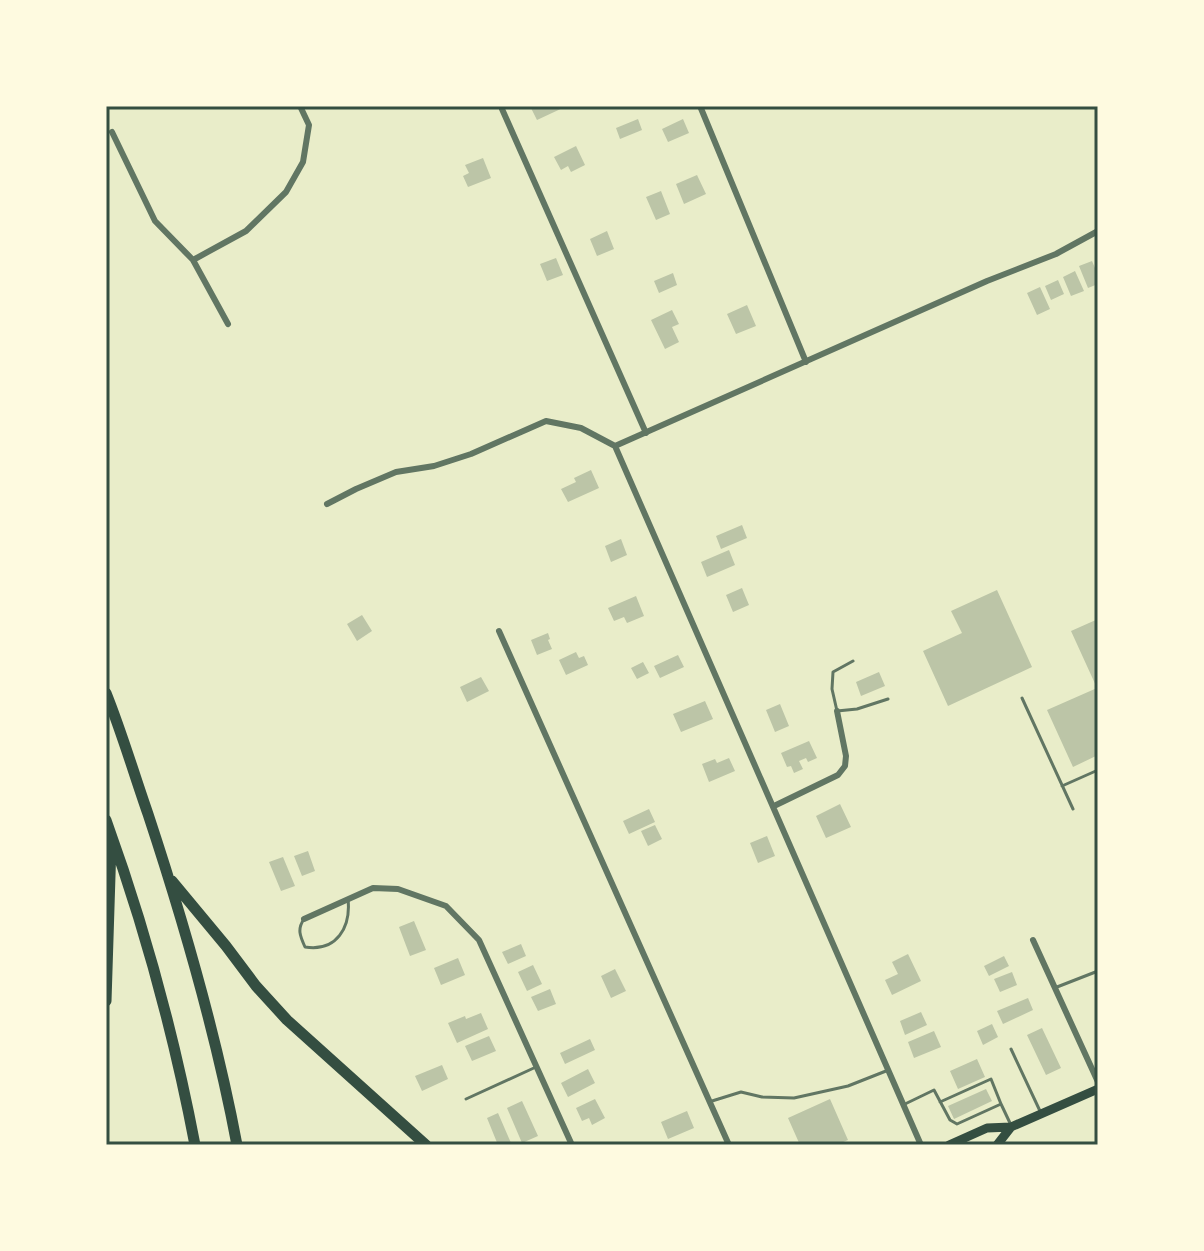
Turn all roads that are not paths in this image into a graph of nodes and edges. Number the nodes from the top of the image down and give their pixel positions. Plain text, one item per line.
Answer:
1 (300, 106) edge
2 (700, 106) edge
3 (502, 109) dead end
4 (112, 132) dead end
5 (1098, 231) edge
6 (193, 260) junction
7 (228, 324) dead end
8 (806, 362) junction
9 (646, 433) junction
10 (615, 446) junction
11 (327, 504) dead end
12 (499, 631) dead end
13 (853, 661) dead end
14 (106, 693) edge
15 (1022, 698) dead end
16 (888, 699) dead end
17 (837, 711) junction
18 (1098, 770) edge
19 (1062, 786) junction
20 (774, 806) junction
21 (1073, 809) dead end
22 (106, 820) edge
23 (111, 835) junction
24 (169, 877) junction
25 (348, 899) junction
26 (304, 919) joint
27 (1033, 940) dead end
28 (1098, 971) edge
29 (1055, 988) junction
30 (106, 1001) edge
31 (1011, 1049) dead end
32 (536, 1067) junction
33 (889, 1070) junction
34 (1098, 1082) edge
35 (973, 1087) junction
36 (1098, 1089) edge
37 (976, 1093) dead end
38 (958, 1094) junction
39 (466, 1099) dead end
40 (961, 1100) dead end
41 (710, 1102) junction
42 (940, 1102) junction
43 (905, 1104) junction
44 (1001, 1104) junction
45 (982, 1106) dead end
46 (967, 1112) dead end
47 (985, 1112) junction
48 (1041, 1114) junction
49 (969, 1118) junction
50 (964, 1121) junction
51 (1011, 1127) junction
52 (971, 1135) junction
53 (195, 1145) edge
54 (237, 1145) edge
55 (426, 1145) edge
56 (572, 1145) edge
57 (729, 1145) edge
58 (921, 1145) edge
59 (949, 1145) edge
60 (997, 1145) edge

1 - 6 street
2 - 8 street
3 - 9 street
4 - 6 street
5 - 8 street
6 - 7 street
8 - 9 street
9 - 10 street
10 - 11 street
10 - 20 street
12 - 41 street
13 - 17 lane
14 - 24 highway
15 - 19 lane
16 - 17 lane
17 - 20 street
18 - 19 lane
19 - 21 lane
20 - 33 street
22 - 23 highway
23 - 30 highway
23 - 53 highway
24 - 54 highway
24 - 55 highway
25 - 26 street
25 - 26 lane
25 - 32 street
27 - 29 street
28 - 29 lane
29 - 34 street
31 - 48 lane
32 - 39 lane
32 - 56 street
33 - 41 lane
33 - 43 street
35 - 37 lane
35 - 38 lane
35 - 44 lane
36 - 48 main road
38 - 40 lane
38 - 42 lane
41 - 57 street
42 - 43 lane
42 - 50 lane
43 - 58 street
44 - 47 lane
44 - 51 lane
45 - 47 lane
46 - 49 lane
47 - 49 lane
48 - 51 main road
49 - 50 lane
50 - 52 lane
51 - 52 main road
51 - 60 main road
52 - 59 main road

